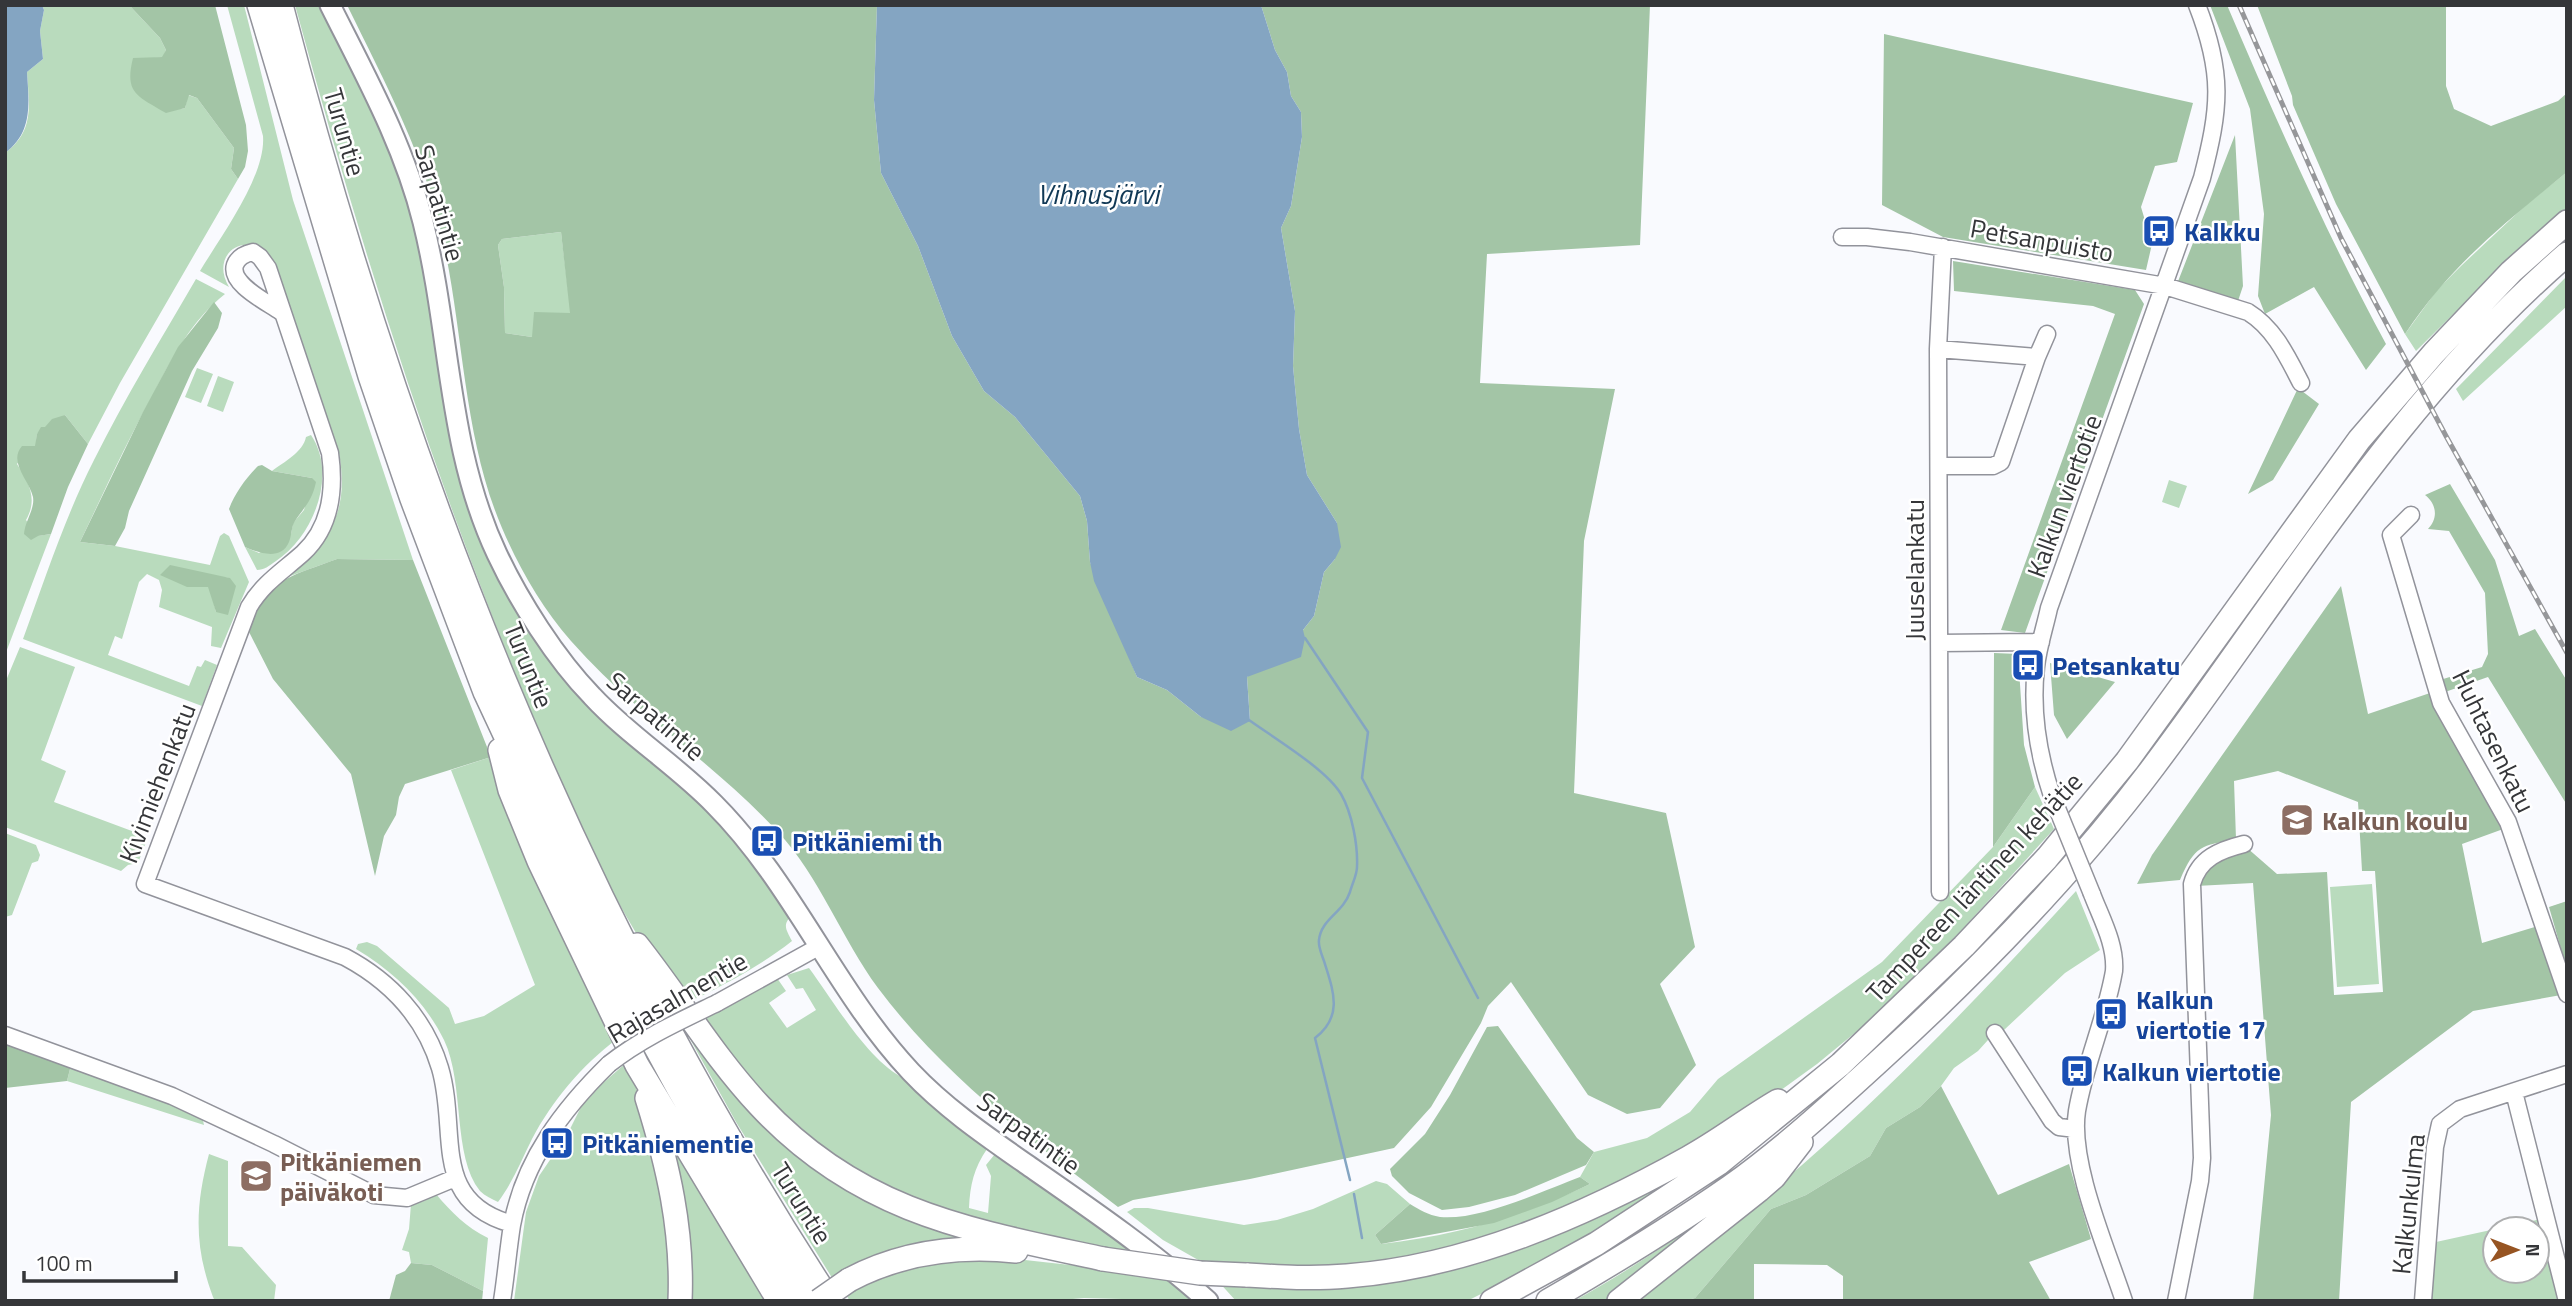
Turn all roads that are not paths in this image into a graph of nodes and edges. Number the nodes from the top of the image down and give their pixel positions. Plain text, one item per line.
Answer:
1 (259, 5) edge
2 (281, 5) edge
3 (330, 5) edge
4 (2197, 5) edge
5 (2567, 222) edge
6 (1842, 237) dead end
7 (1942, 247) junction
8 (2567, 254) edge
9 (2165, 286) junction
10 (281, 312) dead end
11 (2047, 334) dead end
12 (1938, 349) junction
13 (2037, 357) junction
14 (2301, 383) dead end
15 (1939, 466) junction
16 (2411, 515) dead end
17 (2041, 642) junction
18 (1939, 643) junction
19 (485, 692) junction
20 (2244, 844) dead end
21 (1940, 892) dead end
22 (600, 898) junction
23 (820, 946) junction
24 (2567, 994) edge
25 (1995, 1033) dead end
26 (5, 1035) edge
27 (1841, 1063) junction
28 (637, 1065) junction
29 (2567, 1074) edge
30 (2514, 1092) junction
31 (1832, 1104) junction
32 (2076, 1129) junction
33 (455, 1178) junction
34 (512, 1224) junction
35 (1103, 1259) junction
36 (502, 1301) edge
37 (680, 1301) edge
38 (779, 1301) edge
39 (805, 1301) edge
40 (819, 1301) edge
41 (830, 1301) edge
42 (1208, 1301) edge
43 (1492, 1301) edge
44 (1548, 1301) edge
45 (1619, 1301) edge
46 (2124, 1301) edge
47 (2176, 1301) edge
48 (2423, 1301) edge
49 (2567, 1301) edge

1 - 19 highway, Turuntie
2 - 22 highway, Turuntie
3 - 23 main road, Sarpatintie
4 - 9 street, Kalkun viertotie
5 - 27 highway, Tampereen läntinen kehätie
6 - 7 street, Petsanpuisto
7 - 9 street, Petsanpuisto
7 - 12 street, Juuselankatu
8 - 31 highway, Tampereen läntinen kehätie
9 - 14 street, Petsanpuisto
9 - 17 street, Kalkun viertotie
10 - 33 street, Kivimiehenkatu
11 - 13 street
12 - 13 street
12 - 15 street, Juuselankatu
13 - 15 street
15 - 18 street, Juuselankatu
16 - 24 street, Huhtasenkatu
17 - 18 street
17 - 32 street, Kalkun viertotie, bridge
18 - 21 street, Juuselankatu
19 - 28 highway
19 - 39 highway, Turuntie
20 - 47 street
22 - 35 highway
22 - 41 highway, Turuntie
23 - 34 street, Rajasalmentie, bridge
23 - 42 main road, Sarpatintie
25 - 32 street
26 - 33 street
27 - 35 highway, bridge
27 - 43 highway, Tampereen läntinen kehätie
28 - 37 highway
28 - 38 highway
29 - 30 street, Kalkunkulma
30 - 48 street, Kalkunkulma
30 - 49 street
31 - 44 highway, Tampereen läntinen kehätie
31 - 45 highway
32 - 46 street, Kalkun viertotie
33 - 34 street
34 - 36 street, Rajasalmentie
35 - 40 highway, bridge

